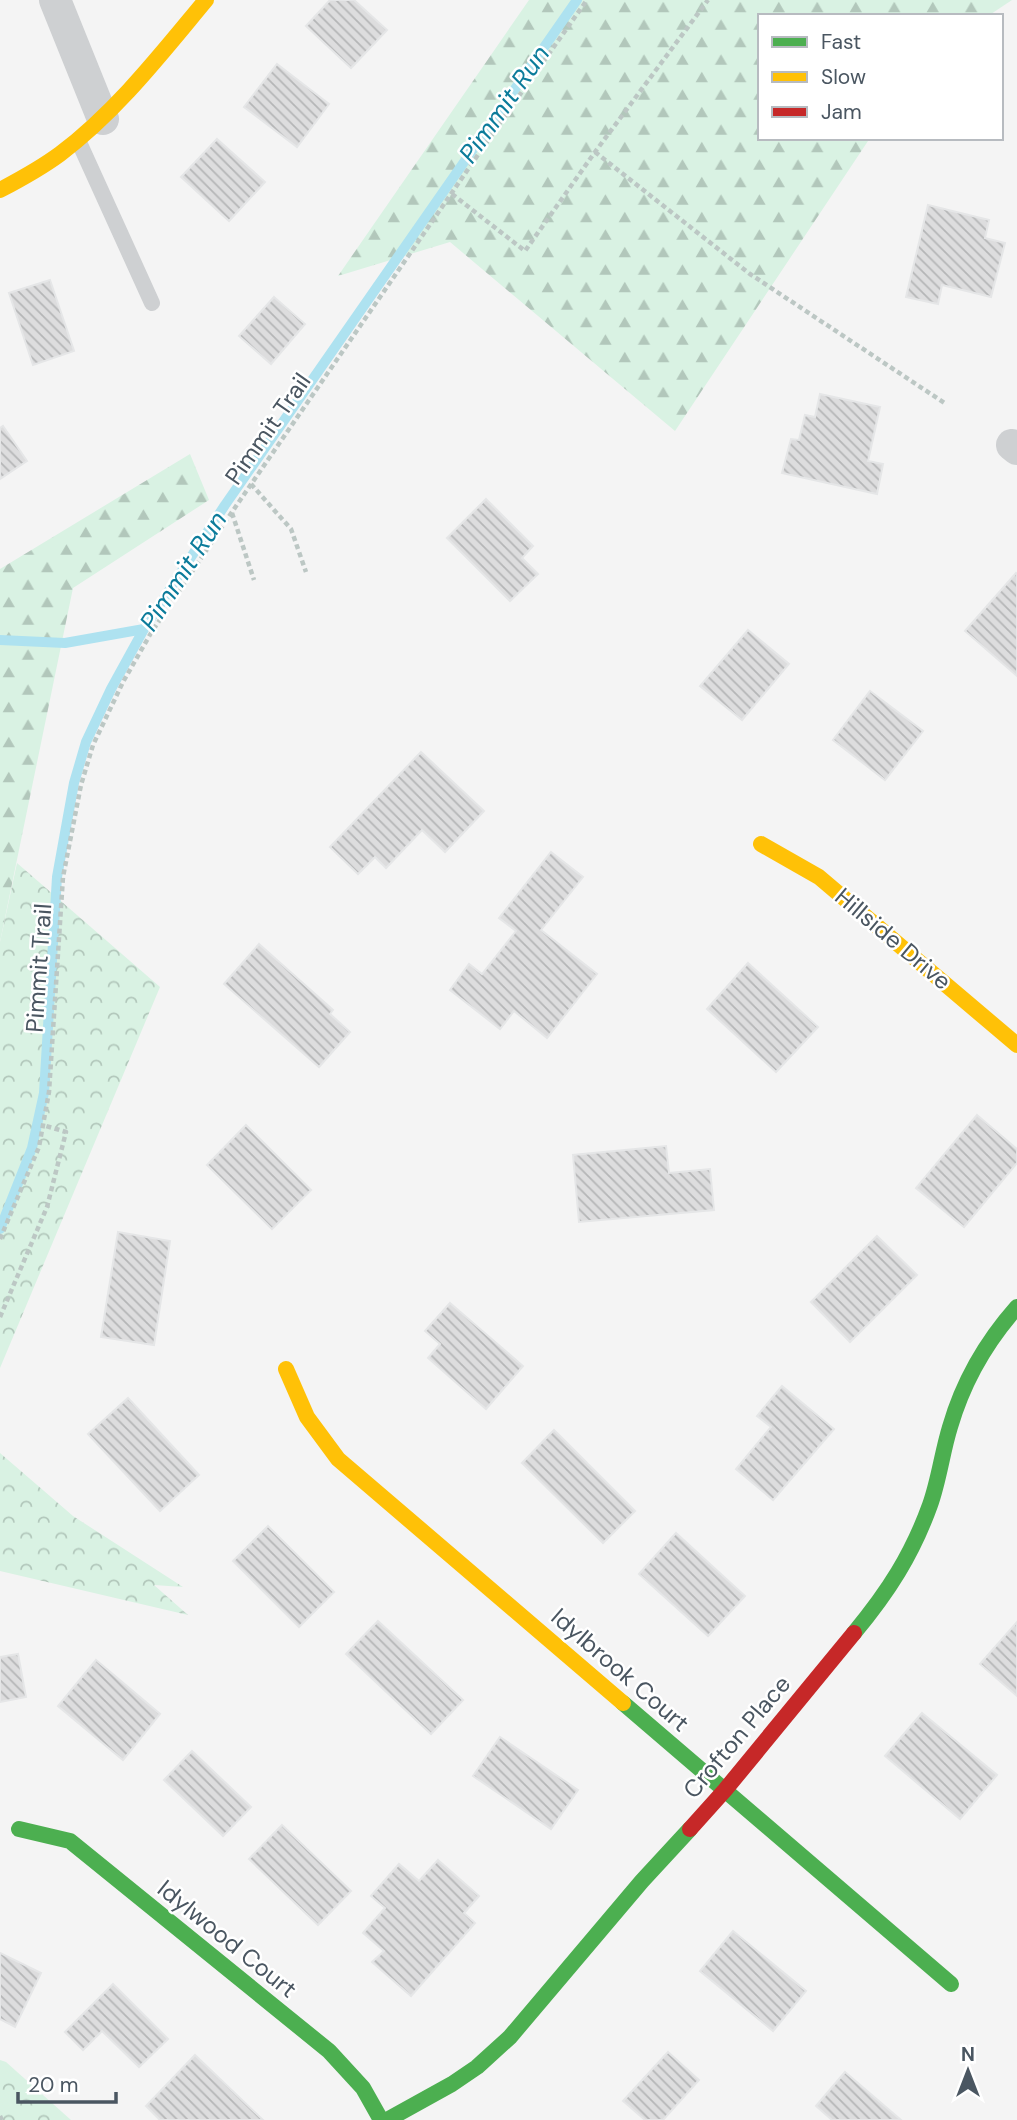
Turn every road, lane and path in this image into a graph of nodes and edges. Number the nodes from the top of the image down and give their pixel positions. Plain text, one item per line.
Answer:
1 (55, 0) edge
2 (206, 0) edge
3 (587, 0) edge
4 (708, 0) edge
5 (103, 119) junction
6 (78, 140) junction
7 (595, 152) junction
8 (0, 190) edge
9 (452, 194) junction
10 (152, 303) dead end
11 (946, 404) dead end
12 (251, 484) junction
13 (232, 512) junction
14 (306, 572) dead end
15 (254, 580) dead end
16 (761, 844) dead end
17 (1017, 1045) edge
18 (43, 1125) junction
19 (0, 1239) edge
20 (1017, 1307) edge
21 (0, 1317) edge
22 (286, 1369) dead end
23 (725, 1790) junction
24 (19, 1829) dead end
25 (951, 1984) dead end
26 (381, 2120) edge
27 (387, 2120) edge

1 - 5 street
2 - 5 street
3 - 9 path, Pimmit Trail
4 - 7 path
5 - 6 street
6 - 8 street
6 - 10 lane
7 - 9 path
7 - 11 path
9 - 12 path, Pimmit Trail
12 - 13 path, Pimmit Trail
12 - 14 path
13 - 15 path
13 - 18 path, Pimmit Trail
16 - 17 street, Hillside Drive
18 - 19 path, Pimmit Trail
18 - 21 path
20 - 23 street, Crofton Place
22 - 23 street, Idylbrook Court
23 - 25 street, Idylbrook Court
23 - 27 street, Crofton Place
24 - 26 street, Idylwood Court

